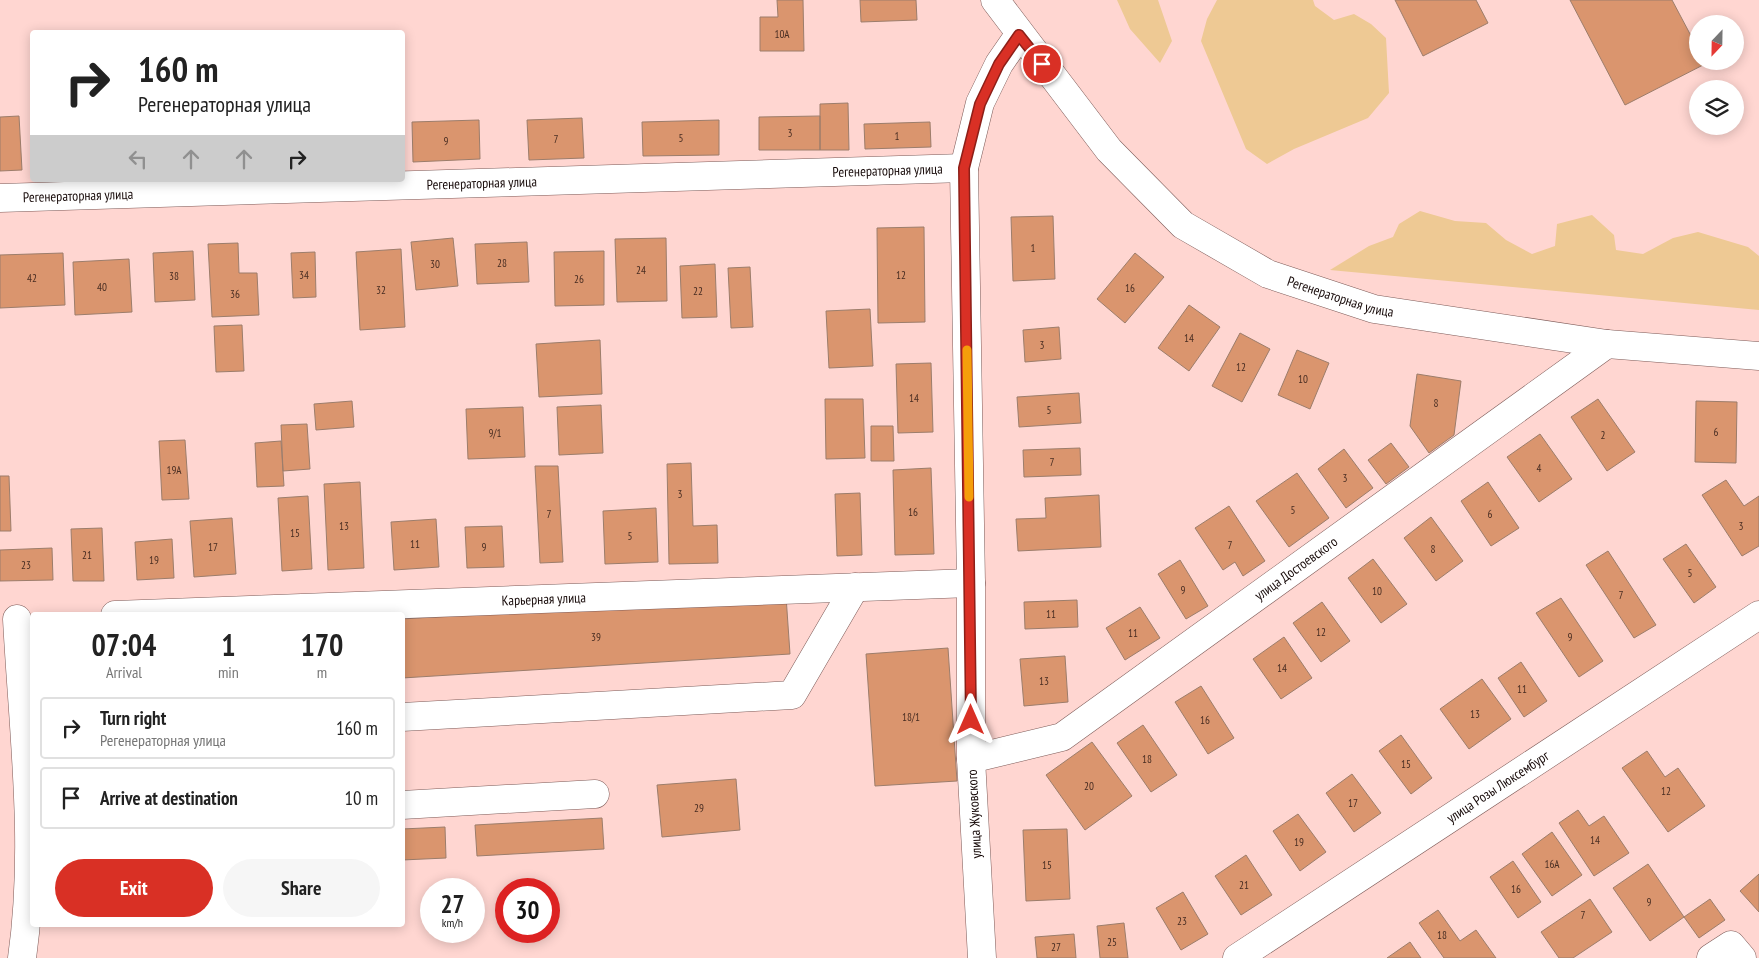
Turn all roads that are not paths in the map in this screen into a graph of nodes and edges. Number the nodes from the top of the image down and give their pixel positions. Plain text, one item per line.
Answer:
1 (995, 0) edge
2 (1019, 35) junction
3 (964, 168) junction
4 (0, 198) edge
5 (1606, 344) junction
6 (1759, 356) edge
7 (970, 583) junction
8 (855, 587) junction
9 (194, 612) edge
10 (1759, 616) edge
11 (17, 619) edge
12 (405, 718) edge
13 (28, 739) edge
14 (971, 759) junction
15 (595, 794) dead end
16 (30, 798) edge
17 (405, 805) edge
18 (30, 855) edge
19 (22, 958) edge
20 (982, 958) edge
21 (1237, 958) edge
22 (1711, 958) edge
23 (1742, 958) edge

1 - 2 street
2 - 3 street, улица Жуковского
2 - 5 street, Регенераторная улица
3 - 4 street, Регенераторная улица
3 - 7 street, улица Жуковского
5 - 6 street, Регенераторная улица
5 - 14 street, улица Достоевского
7 - 8 street, Карьерная улица
7 - 14 street, улица Жуковского
8 - 9 street, Карьерная улица
8 - 12 street
10 - 21 street, улица Розы Люксембург
11 - 13 street
13 - 16 street
14 - 20 street, улица Жуковского
15 - 17 street
18 - 19 street
22 - 23 street

